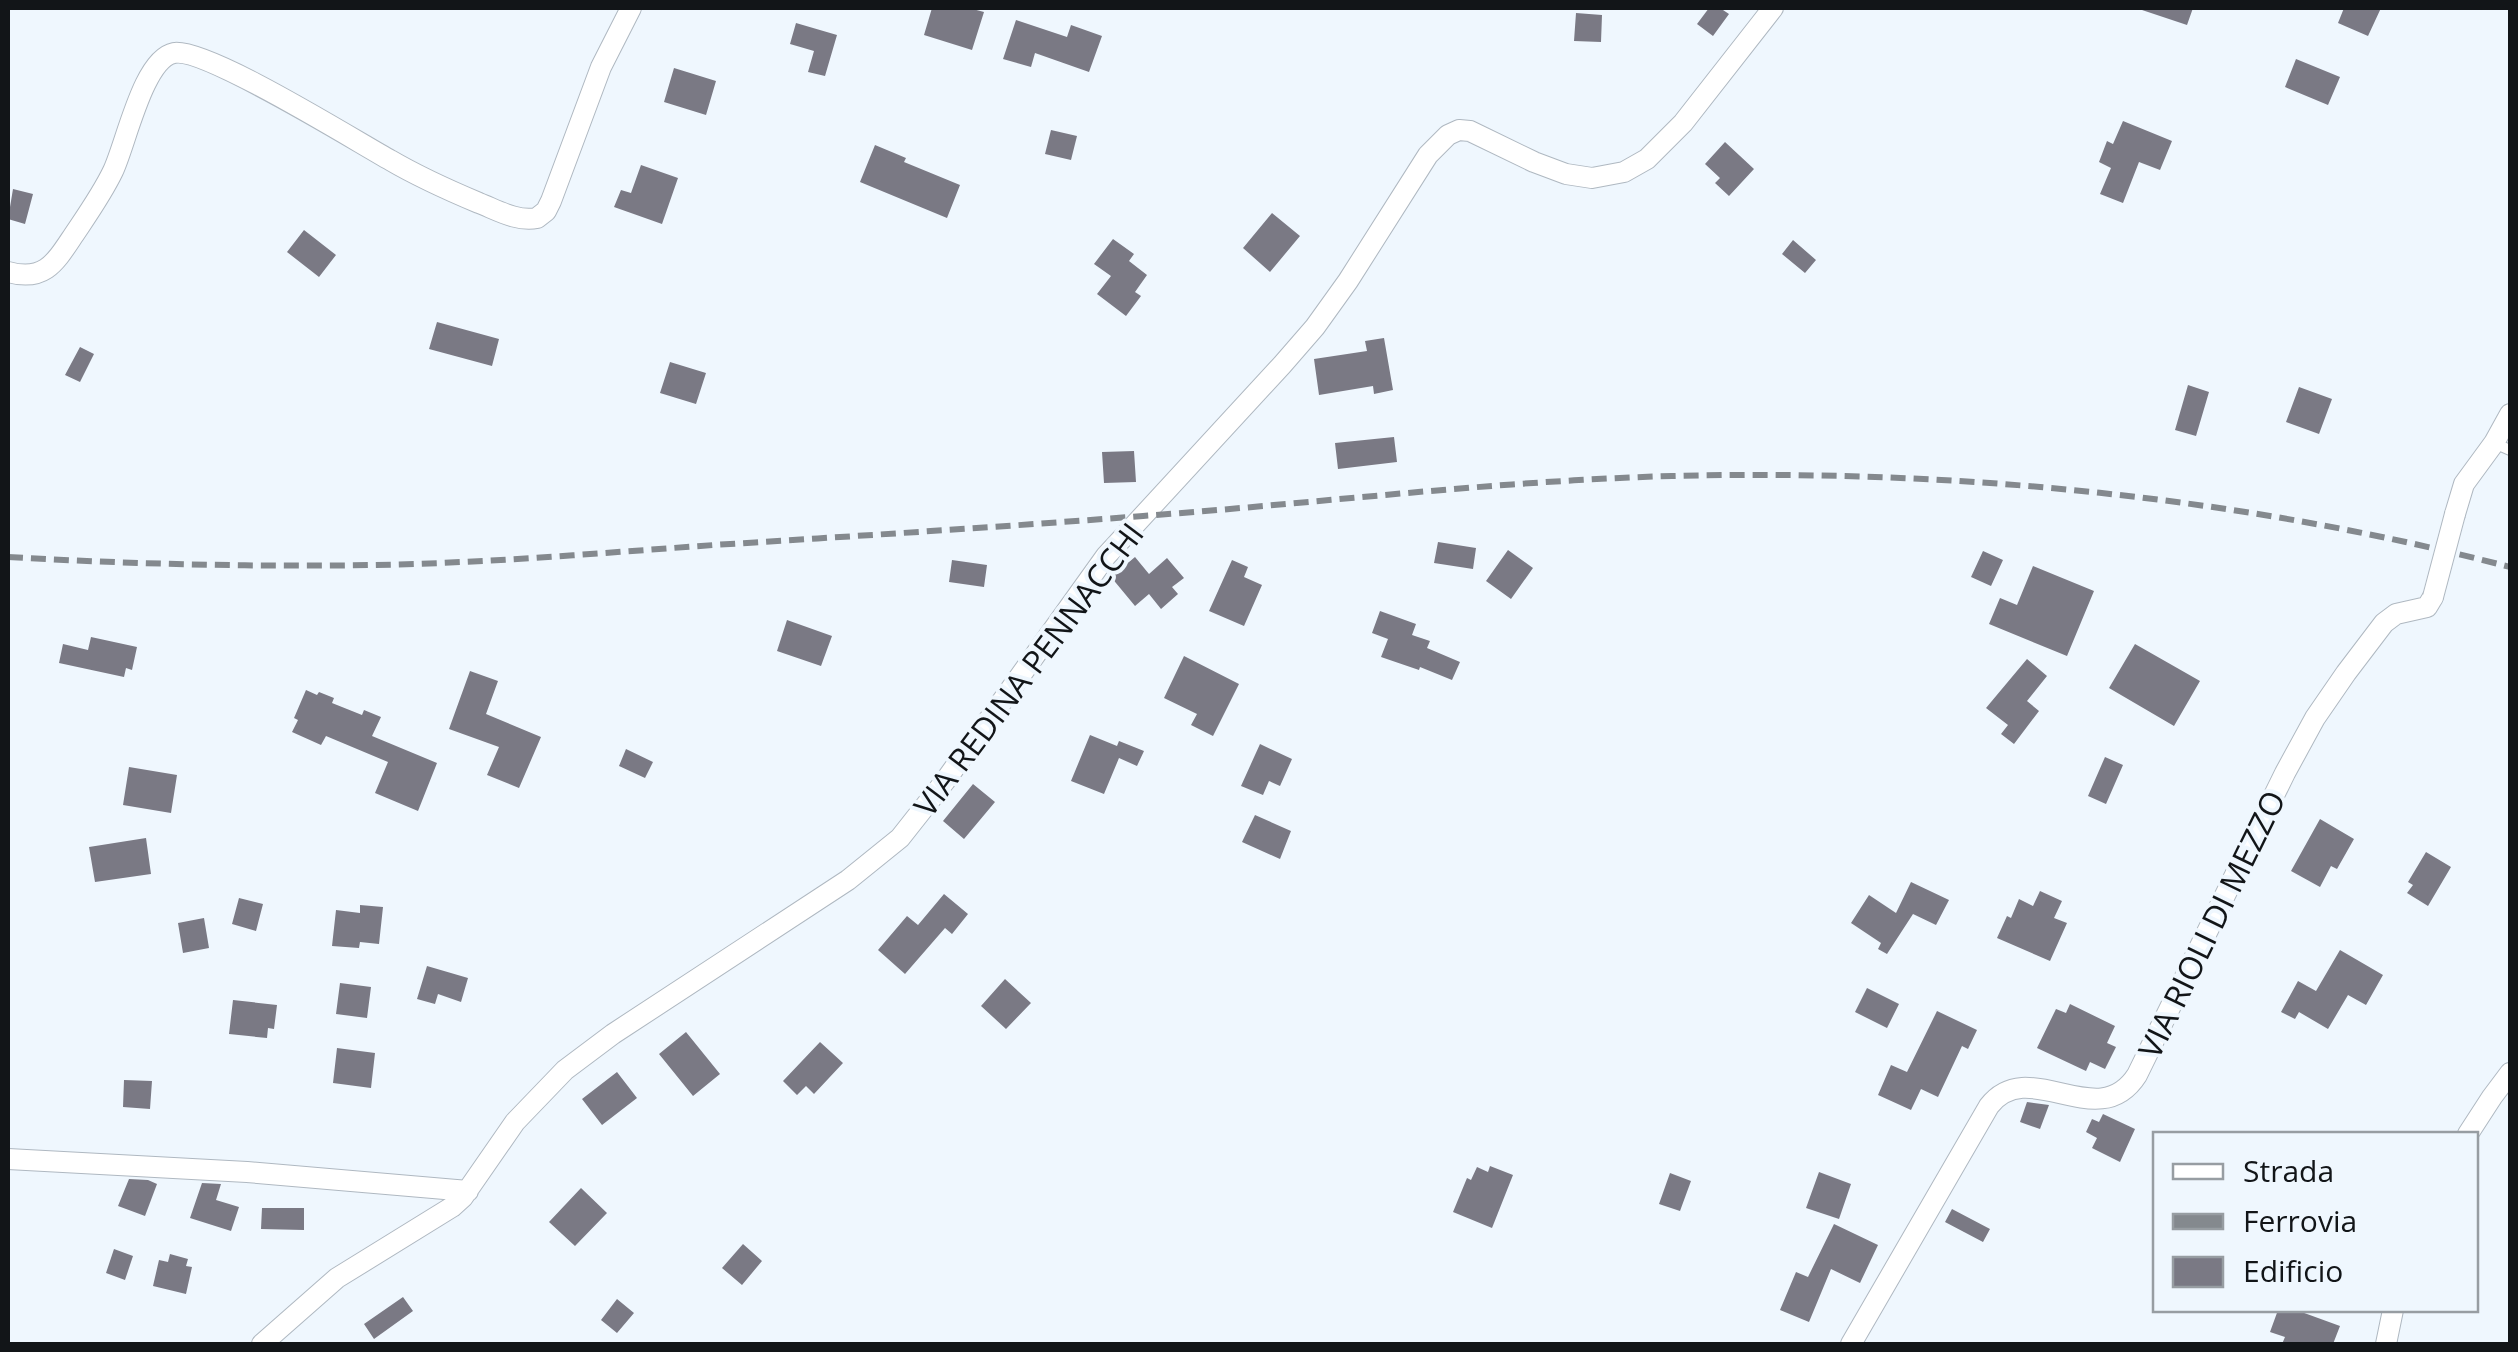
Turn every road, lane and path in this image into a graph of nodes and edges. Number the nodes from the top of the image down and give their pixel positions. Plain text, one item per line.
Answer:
1 (631, 8) edge
2 (1773, 8) edge
3 (8, 272) edge
4 (2510, 414) edge
5 (2502, 447) edge
6 (2510, 1072) edge
7 (2469, 1132) edge
8 (8, 1159) edge
9 (468, 1191) junction
10 (2393, 1312) edge
11 (262, 1344) edge
12 (1851, 1344) edge
13 (2386, 1344) edge

1 - 3 street
2 - 9 street, VIA REDINA PENNACCHI
4 - 5 street, VIA RIOLI DI MEZZO
5 - 12 street, VIA RIOLI DI MEZZO, bridge
6 - 7 street
8 - 9 street
9 - 11 street, VIA REDINA PENNACCHI
10 - 13 street

